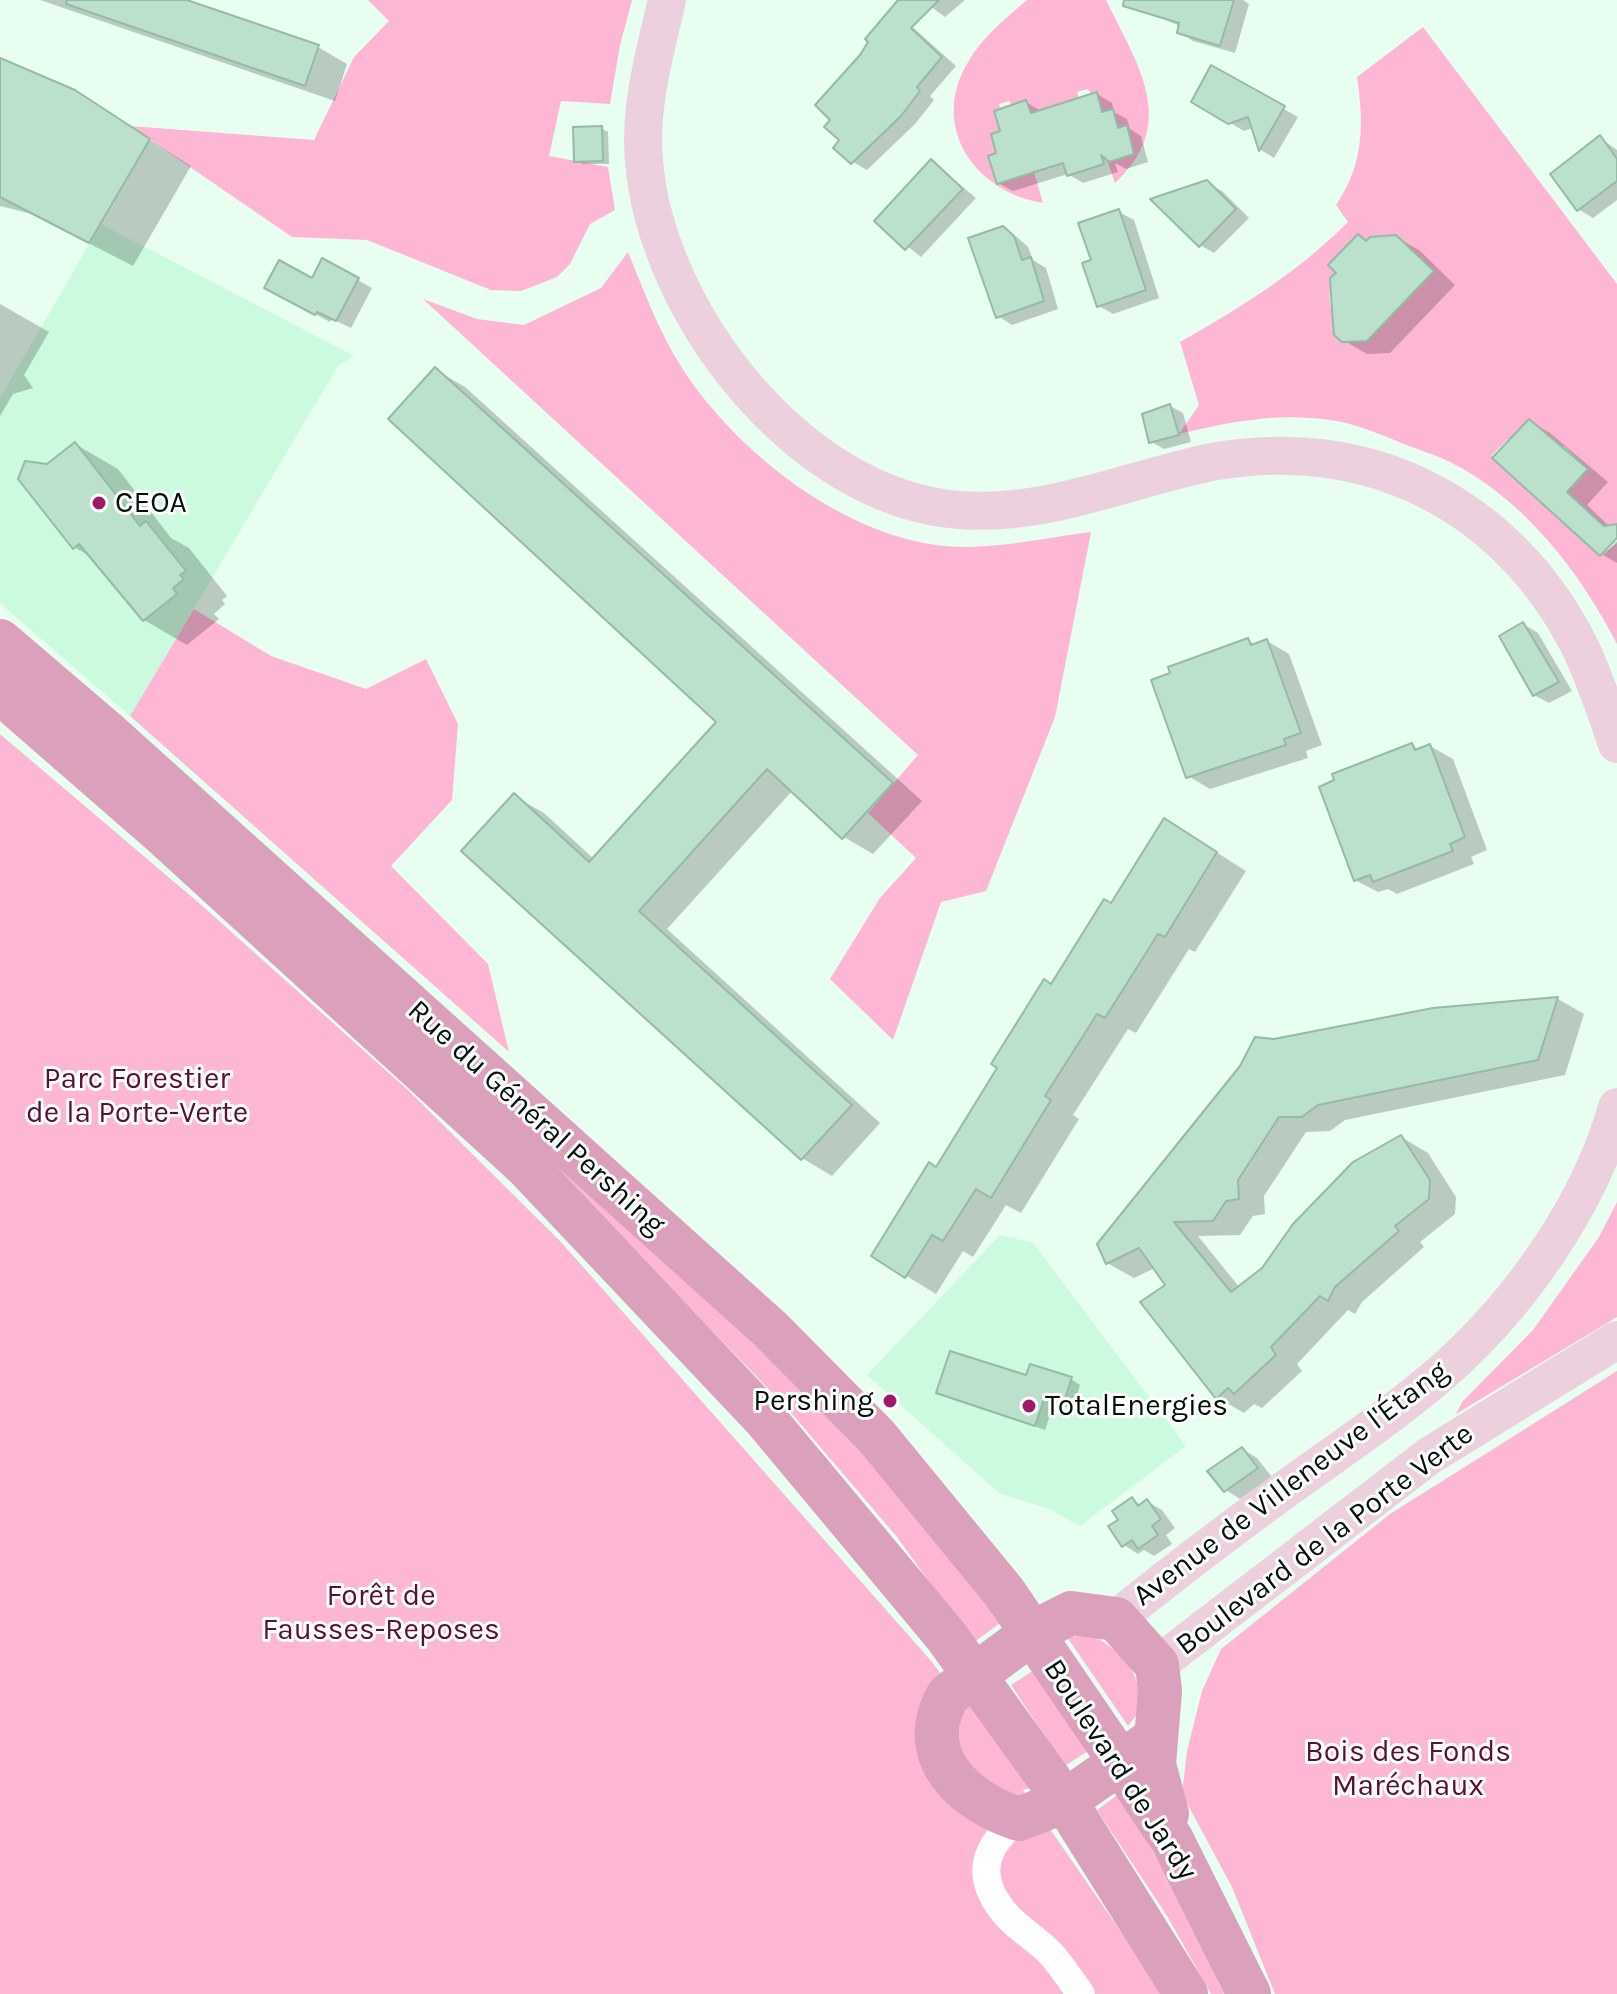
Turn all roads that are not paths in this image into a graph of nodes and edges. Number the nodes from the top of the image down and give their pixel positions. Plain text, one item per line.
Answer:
1 (667, 0) edge
2 (0, 641) edge
3 (0, 692) edge
4 (1617, 744) edge
5 (1617, 1107) edge
6 (1617, 1340) edge
7 (1116, 1619) junction
8 (1032, 1633) junction
9 (1157, 1665) junction
10 (972, 1675) junction
11 (1138, 1751) junction
12 (1065, 1801) junction
13 (1019, 1819) junction
14 (1081, 1994) edge
15 (1186, 1994) edge
16 (1249, 1994) edge

1 - 4 street
2 - 8 main road, Rue du Général Pershing
3 - 10 main road, Rue du Général Pershing
5 - 7 street, Avenue de Villeneuve l'Étang
6 - 9 street, Boulevard de la Porte Verte
7 - 8 main road
7 - 9 main road
8 - 10 main road
8 - 11 main road, Boulevard de Jardy
9 - 11 main road, Boulevard de Jardy
10 - 12 main road
10 - 13 main road
11 - 12 main road
11 - 16 main road, Boulevard de Jardy
12 - 13 main road
12 - 15 main road
13 - 14 street

